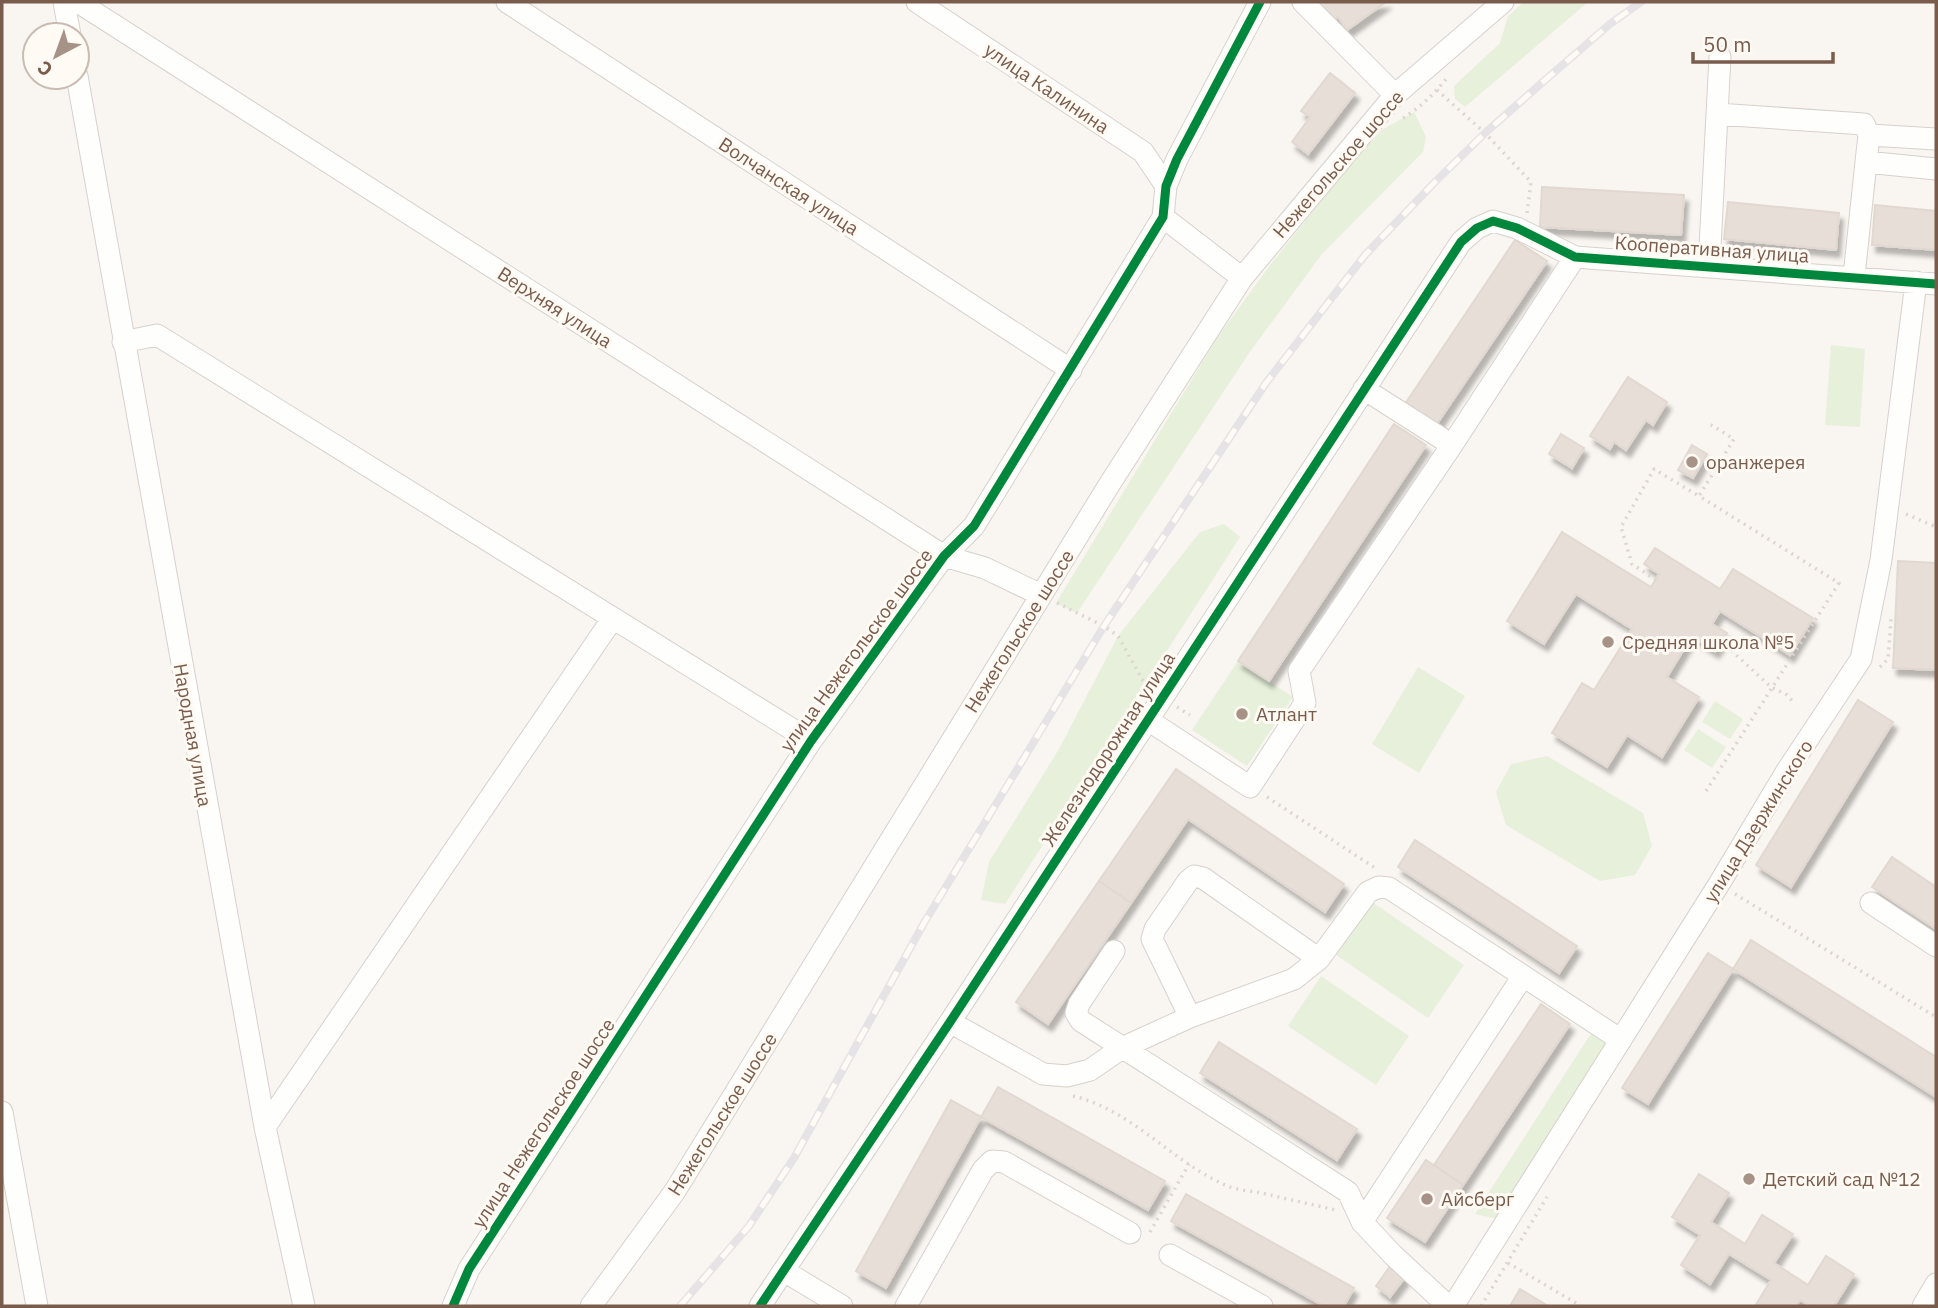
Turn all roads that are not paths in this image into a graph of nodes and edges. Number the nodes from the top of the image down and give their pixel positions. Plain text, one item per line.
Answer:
1 (64, 2) edge
2 (78, 2) edge
3 (507, 2) edge
4 (917, 2) edge
5 (1260, 2) edge
6 (1303, 2) edge
7 (1503, 2) edge
8 (67, 21) edge
9 (1720, 57) dead end
10 (80, 91) edge
11 (1395, 95) junction
12 (1717, 114) junction
13 (1869, 135) junction
14 (1936, 139) edge
15 (1866, 162) junction
16 (1936, 169) edge
17 (1166, 186) junction
18 (1163, 217) junction
19 (1493, 221) joint
20 (1575, 257) junction
21 (1709, 266) junction
22 (1854, 276) junction
23 (1242, 278) junction
24 (1926, 283) edge
25 (123, 342) junction
26 (1071, 370) junction
27 (1364, 389) junction
28 (1452, 445) junction
29 (944, 556) junction
30 (1041, 595) junction
31 (614, 618) junction
32 (1148, 720) junction
33 (811, 741) junction
34 (1871, 903) dead end
35 (1936, 946) edge
36 (1114, 951) dead end
37 (1319, 959) junction
38 (1523, 976) junction
39 (1189, 1017) junction
40 (950, 1022) junction
41 (1621, 1040) junction
42 (1122, 1048) junction
43 (2, 1112) edge
44 (265, 1127) junction
45 (1362, 1222) junction
46 (1130, 1233) road end
47 (1170, 1255) dead end
48 (784, 1271) junction
49 (1936, 1284) edge
50 (37, 1306) edge
51 (304, 1306) edge
52 (453, 1306) edge
53 (591, 1306) edge
54 (760, 1306) edge
55 (842, 1306) edge
56 (906, 1306) edge
57 (1262, 1306) edge
58 (1448, 1306) edge
59 (1453, 1306) edge
60 (1923, 1306) edge

1 - 8 street
2 - 29 street, Верхняя улица
3 - 26 street, Волчанская улица
4 - 17 street, улица Калинина
5 - 17 street, улица Нежегольское шоссе
6 - 11 street
7 - 11 street, Нежегольское шоссе
9 - 12 street
10 - 25 street, Народная улица
11 - 23 street, Нежегольское шоссе
12 - 13 street
12 - 21 street
13 - 14 street
13 - 15 street
15 - 16 street
15 - 22 street
17 - 18 street, улица Нежегольское шоссе
18 - 23 street
18 - 26 street, улица Нежегольское шоссе
19 - 20 street, Кооперативная улица
19 - 27 street, Железнодорожная улица
20 - 21 street, Кооперативная улица
20 - 28 street
21 - 22 street, Кооперативная улица
22 - 24 street, Кооперативная улица
23 - 30 street, Нежегольское шоссе
24 - 41 street, улица Дзержинского
25 - 31 street
25 - 44 street, Народная улица
26 - 29 street, улица Нежегольское шоссе
27 - 28 street
27 - 32 street, Железнодорожная улица
28 - 32 street
29 - 30 street, Верхняя улица
29 - 33 street, улица Нежегольское шоссе
30 - 53 street, Нежегольское шоссе
31 - 33 street
31 - 44 street
32 - 40 street, Железнодорожная улица
33 - 52 street, улица Нежегольское шоссе
34 - 35 street
36 - 42 street
37 - 38 street
37 - 39 street
37 - 39 street
38 - 41 street
38 - 45 street
39 - 42 street
40 - 42 street
40 - 48 street, Железнодорожная улица
41 - 59 street, улица Дзержинского
42 - 45 street
43 - 50 street
44 - 51 street, Народная улица
45 - 58 street
46 - 56 street
47 - 57 street
48 - 54 street, Железнодорожная улица
48 - 55 street
49 - 60 street

